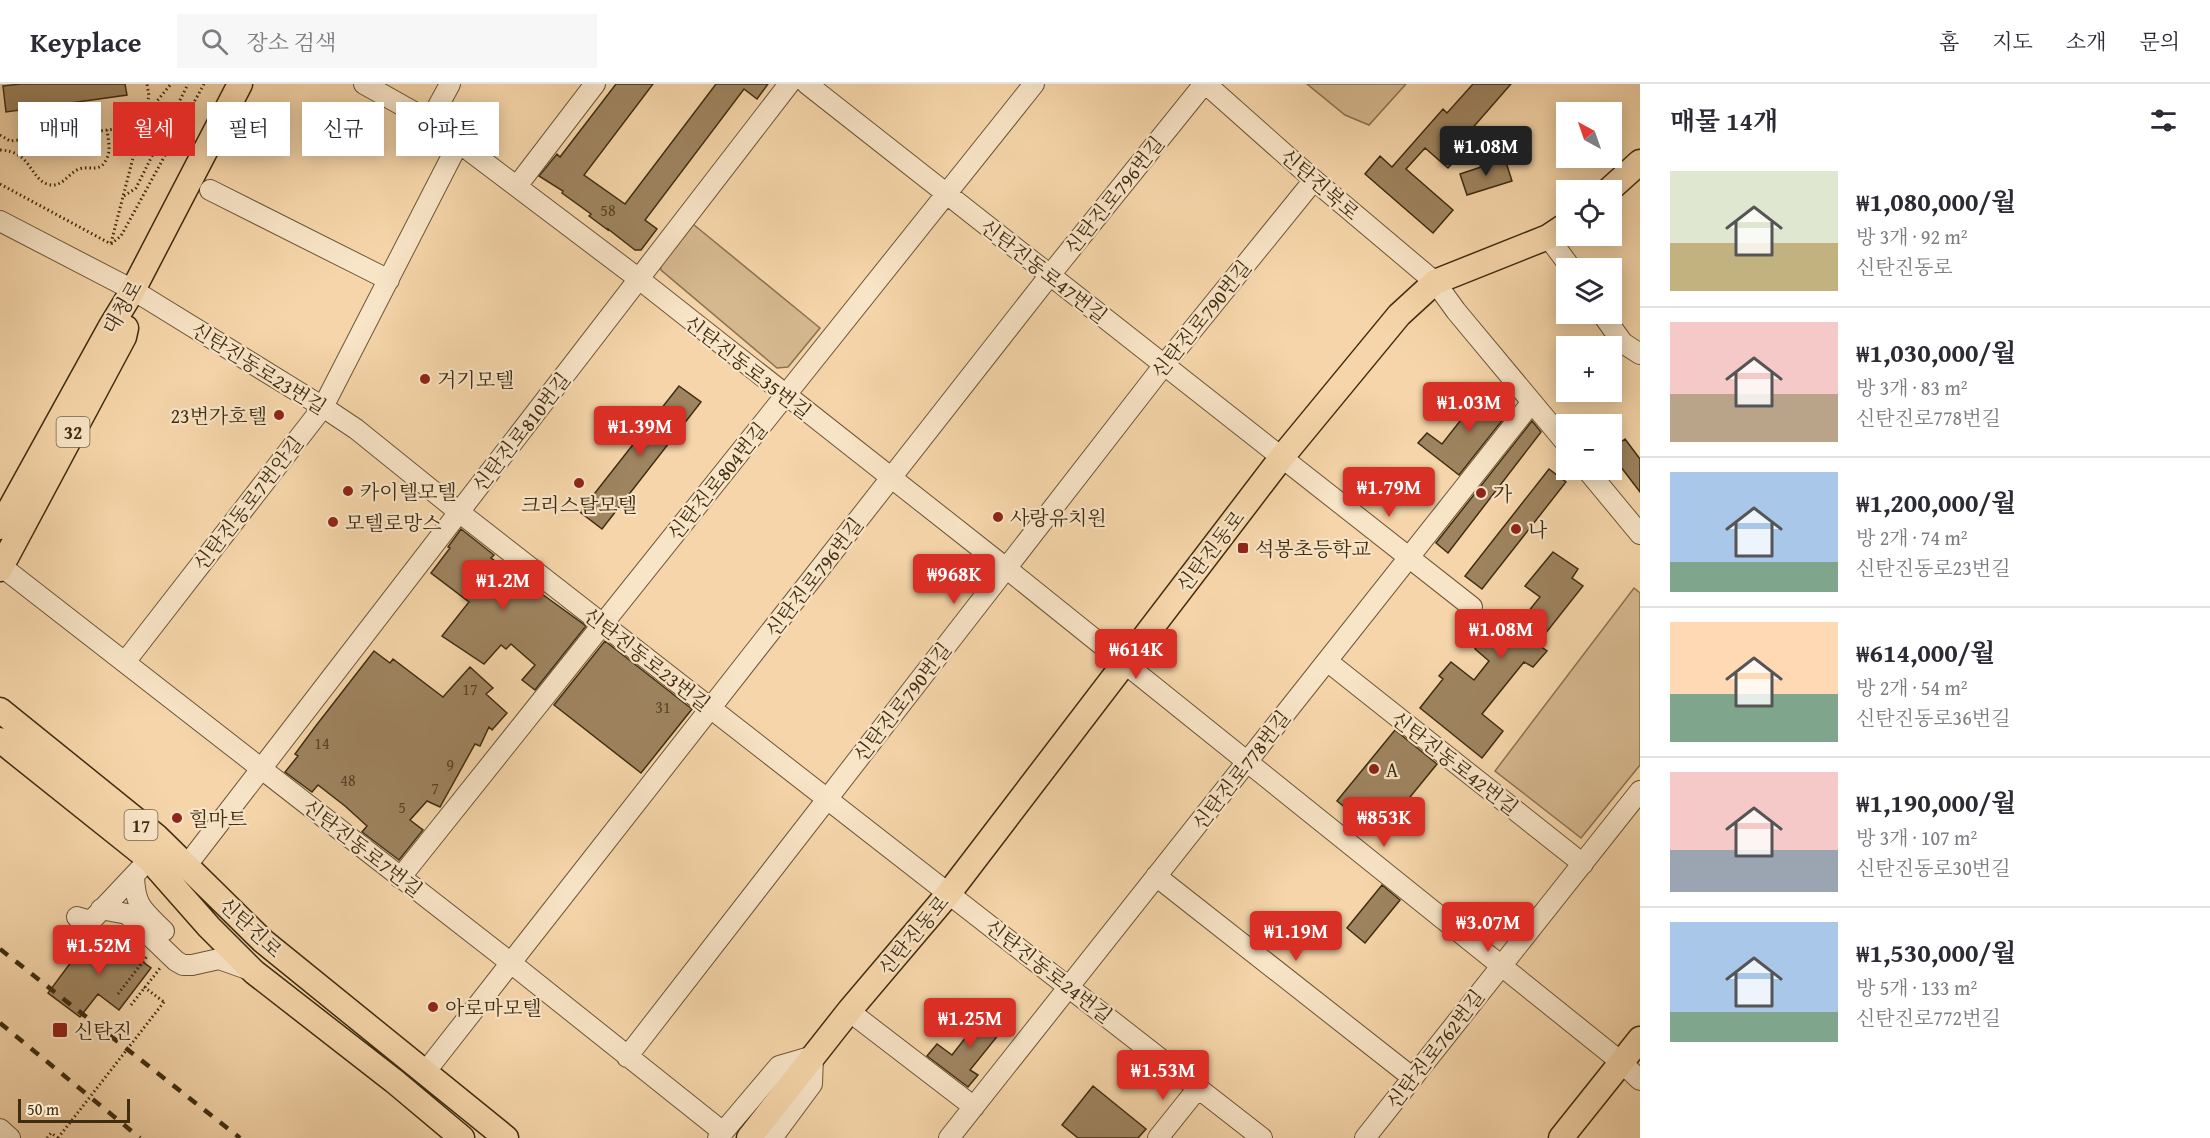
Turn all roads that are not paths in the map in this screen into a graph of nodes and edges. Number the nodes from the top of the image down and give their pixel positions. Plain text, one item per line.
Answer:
1 (240, 84) edge
2 (364, 84) edge
3 (450, 84) edge
4 (595, 84) edge
5 (789, 84) edge
6 (807, 84) edge
7 (1034, 84) edge
8 (1205, 84) edge
9 (396, 102) edge
10 (440, 102) edge
11 (452, 156) edge
12 (475, 156) edge
13 (1640, 162) edge
14 (1314, 180) junction
15 (1620, 180) edge
16 (517, 186) junction
17 (210, 190) dead end
18 (946, 194) junction
19 (0, 221) edge
20 (1556, 231) edge
21 (1050, 275) junction
22 (639, 279) junction
23 (389, 280) junction
24 (1435, 282) junction
25 (133, 290) junction
26 (1609, 324) edge
27 (1640, 354) edge
28 (1164, 365) junction
29 (785, 396) junction
30 (1532, 402) junction
31 (323, 407) junction
32 (1556, 432) edge
33 (1282, 457) junction
34 (890, 479) junction
35 (1595, 480) edge
36 (459, 512) junction
37 (0, 527) edge
38 (1640, 534) edge
39 (1409, 557) junction
40 (1, 568) edge
41 (1006, 568) junction
42 (1472, 607) dead end
43 (603, 624) junction
44 (1327, 661) junction
45 (125, 662) junction
46 (1123, 663) junction
47 (710, 709) junction
48 (0, 710) edge
49 (0, 740) edge
50 (1247, 762) junction
51 (261, 769) junction
52 (1640, 792) edge
53 (828, 798) junction
54 (1583, 864) junction
55 (187, 865) junction
56 (141, 867) junction
57 (1156, 876) junction
58 (400, 878) junction
59 (949, 893) junction
60 (101, 909) junction
61 (77, 917) dead end
62 (219, 958) junction
63 (511, 963) junction
64 (1502, 966) junction
65 (254, 972) junction
66 (1069, 987) junction
67 (849, 1011) junction
68 (1640, 1039) edge
69 (813, 1056) junction
70 (627, 1057) junction
71 (1622, 1062) junction
72 (426, 1071) junction
73 (1413, 1078) junction
74 (1640, 1080) edge
75 (1198, 1088) junction
76 (974, 1107) junction
77 (0, 1129) edge
78 (720, 1135) edge
79 (10, 1138) edge
80 (462, 1138) edge
81 (506, 1138) edge
82 (749, 1138) edge
83 (772, 1138) edge
84 (949, 1138) edge
85 (1158, 1138) edge
86 (1262, 1138) edge
87 (1365, 1138) edge
88 (1561, 1138) edge

1 - 25 main road, 대청로 / 32
2 - 9 street, 신탄진동로35번길
3 - 10 street
4 - 16 street
5 - 22 street, 신탄진로810번길
6 - 18 street, 신탄진동로47번길
7 - 18 street, 신탄진로804번길
8 - 14 street, 신탄진북로
8 - 21 street, 신탄진로796번길
11 - 23 street, 신탄진동로7번안길
12 - 16 street, 신탄진동로35번길
13 - 15 main road
14 - 24 street, 신탄진북로
14 - 28 street, 신탄진로790번길
16 - 22 street, 신탄진동로35번길
17 - 23 street
18 - 21 street, 신탄진동로47번길
18 - 29 street, 신탄진로804번길
19 - 25 street, 신탄진동로23번길
20 - 24 main road, 신탄진동로
21 - 28 street, 신탄진동로47번길
21 - 34 street, 신탄진로796번길
22 - 29 street, 신탄진동로35번길
22 - 36 street, 신탄진로810번길
23 - 31 street, 신탄진동로7번안길
24 - 30 street, 신탄진북로
24 - 33 main road, 신탄진동로
25 - 31 street, 신탄진동로23번길
25 - 37 main road, 대청로 / 32
25 - 40 main road, 32
26 - 27 street
28 - 33 street, 신탄진동로47번길
28 - 41 street, 신탄진로790번길
29 - 34 street, 신탄진동로35번길
29 - 43 street, 신탄진로804번길
30 - 32 street, 신탄진북로
30 - 39 street, 신탄진로778번길
31 - 36 street, 신탄진동로23번길
31 - 45 street, 신탄진동로7번안길
33 - 39 street, 신탄진동로47번길
33 - 46 main road, 신탄진동로
34 - 41 street, 신탄진동로35번길
34 - 47 street, 신탄진로796번길
35 - 38 street
36 - 43 street, 신탄진동로23번길
36 - 51 street, 신탄진로810번길
39 - 42 street, 신탄진동로47번길
39 - 44 street, 신탄진로778번길
40 - 45 street, 신탄진동로7번길
41 - 46 street, 신탄진동로35번길
41 - 53 street, 신탄진로790번길
43 - 47 street, 신탄진동로23번길
43 - 58 street, 신탄진로804번길
44 - 50 street, 신탄진로778번길
44 - 54 street, 신탄진동로42번길
45 - 51 street, 신탄진동로7번길
46 - 50 street, 신탄진동로35번길
46 - 59 main road, 신탄진동로
47 - 53 street, 신탄진동로23번길
47 - 63 street, 신탄진로796번길
48 - 55 main road, 신탄진로 / 17
49 - 56 main road, 신탄진로 / 17
50 - 57 street, 신탄진로778번길
50 - 64 street, 신탄진동로35번길
51 - 55 street, 신탄진로810번길
51 - 58 street, 신탄진동로7번길
52 - 54 street, 신탄진로762번길
53 - 59 street, 신탄진동로23번길
53 - 70 street, 신탄진로790번길
54 - 64 street, 신탄진로762번길
55 - 72 main road, 신탄진로 / 17
56 - 60 street
56 - 62 street
56 - 65 main road, 신탄진로 / 17
57 - 66 street, 신탄진로778번길
57 - 73 street
58 - 63 street, 신탄진동로7번길
59 - 66 street, 신탄진동로24번길
59 - 67 main road, 신탄진동로
60 - 61 street
60 - 62 street
62 - 65 street
63 - 70 street, 신탄진동로7번길
63 - 72 street, 신탄진로796번길
64 - 71 street, 신탄진동로35번길
64 - 73 street, 신탄진로762번길
65 - 80 main road, 신탄진로 / 17
66 - 75 street, 신탄진동로24번길
66 - 76 street, 신탄진로778번길
67 - 69 main road, 신탄진동로
67 - 76 street
68 - 71 main road
69 - 78 street
69 - 82 main road, 신탄진동로
69 - 83 street
70 - 78 street, 신탄진동로7번길
71 - 74 street, 신탄진동로35번길
71 - 88 main road
72 - 81 main road, 신탄진로 / 17
73 - 87 street, 신탄진로762번길
75 - 85 street
75 - 86 street, 신탄진동로24번길
76 - 84 street, 신탄진로778번길
77 - 79 street

